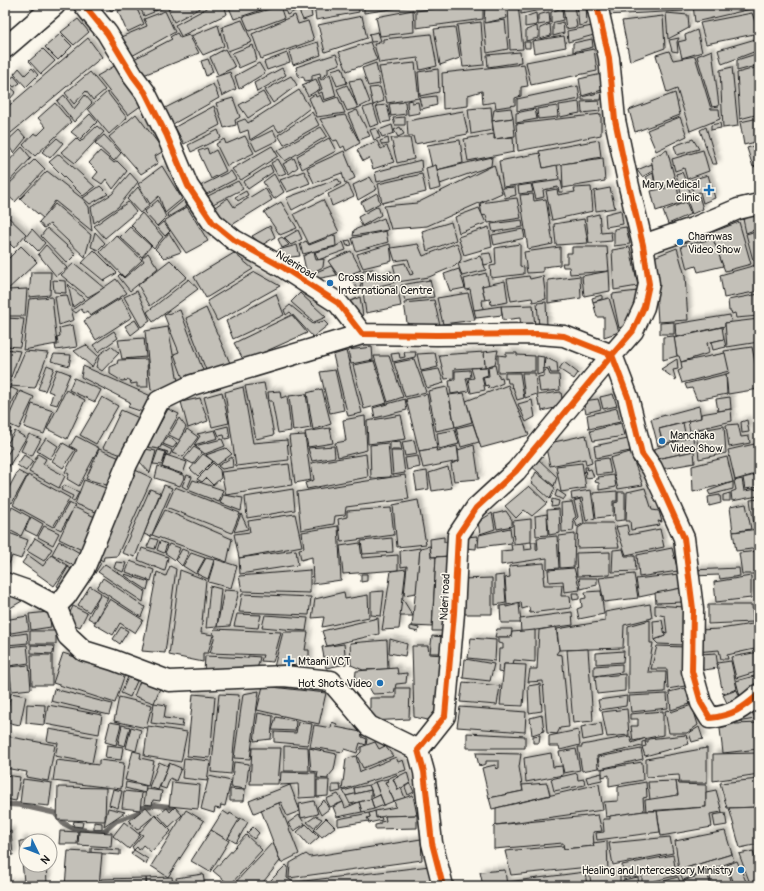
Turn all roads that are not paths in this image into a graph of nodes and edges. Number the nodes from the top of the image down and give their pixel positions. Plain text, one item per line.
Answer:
1 (55, 5) edge
2 (84, 5) edge
3 (597, 5) edge
4 (5, 48) edge
5 (759, 204) edge
6 (643, 245) junction
7 (362, 334) junction
8 (612, 355) junction
9 (5, 583) edge
10 (56, 606) junction
11 (759, 694) edge
12 (418, 750) junction
13 (443, 886) edge

1 - 4 street
2 - 7 street, Nderiroad
3 - 6 street, Nderi road
5 - 6 street
6 - 8 street, Nderi road
7 - 8 street
7 - 10 street
8 - 11 street
8 - 12 street, Nderi road
9 - 10 street
10 - 12 street
12 - 13 street

